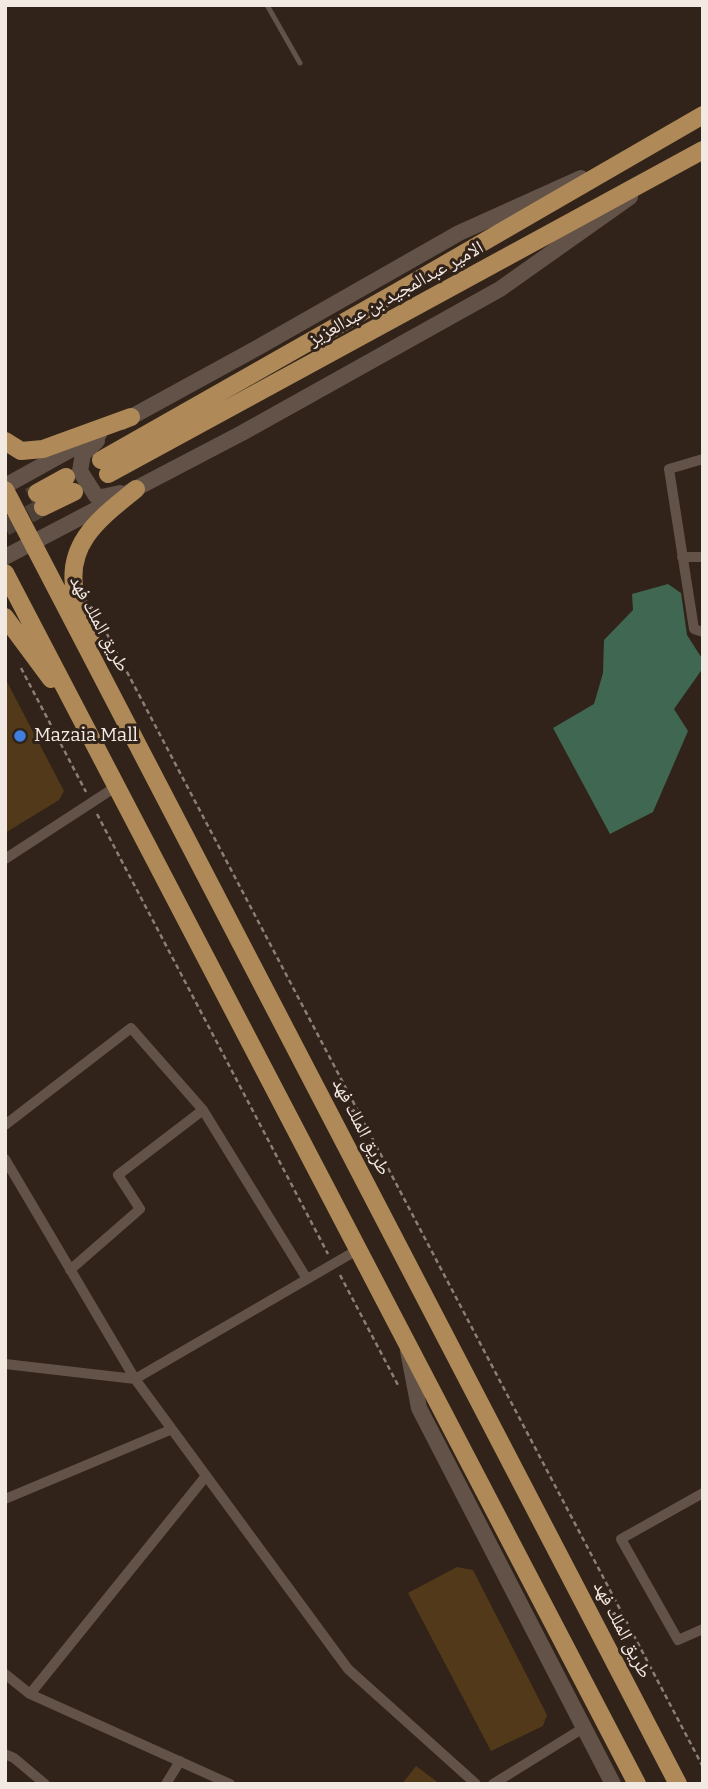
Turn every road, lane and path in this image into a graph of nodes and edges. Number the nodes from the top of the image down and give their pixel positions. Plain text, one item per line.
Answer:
1 (267, 5) edge
2 (300, 63) dead end
3 (703, 115) edge
4 (650, 146) junction
5 (703, 150) edge
6 (671, 168) junction
7 (131, 417) junction
8 (109, 429) junction
9 (5, 441) edge
10 (703, 459) edge
11 (70, 484) dead end
12 (5, 488) edge
13 (136, 489) junction
14 (40, 500) tunnel mouth
15 (32, 544) junction
16 (5, 557) edge
17 (682, 557) junction
18 (703, 557) edge
19 (5, 573) edge
20 (5, 617) edge
21 (104, 629) dead end
22 (703, 632) edge
23 (17, 659) dead end
24 (128, 725) junction
25 (93, 740) junction
26 (117, 786) junction
27 (91, 803) junction
28 (5, 859) edge
29 (203, 1110) junction
30 (5, 1125) edge
31 (6, 1163) edge
32 (359, 1249) junction
33 (334, 1264) junction
34 (70, 1270) junction
35 (307, 1279) junction
36 (405, 1338) junction
37 (5, 1364) edge
38 (135, 1379) junction
39 (403, 1396) dead end
40 (170, 1430) junction
41 (206, 1476) junction
42 (703, 1493) edge
43 (5, 1499) edge
44 (703, 1629) edge
45 (5, 1674) edge
46 (30, 1694) junction
47 (585, 1727) junction
48 (5, 1754) edge
49 (180, 1761) junction
50 (703, 1767) edge
51 (46, 1784) edge
52 (166, 1784) edge
53 (230, 1784) edge
54 (476, 1784) edge
55 (493, 1784) edge
56 (613, 1784) edge
57 (637, 1784) edge
58 (678, 1784) edge

1 - 2 lane
3 - 4 main road, الامير عبدالمجيد بن عبدالعزيز
4 - 6 main road, الامير عبدالمجيد بن عبدالعزيز
4 - 7 street
5 - 6 main road, الامير عبدالمجيد بن عبدالعزيز
6 - 13 street
7 - 8 street
7 - 9 main road
8 - 12 street
8 - 13 street
10 - 17 street
11 - 14 main road
12 - 15 main road, طريق الملك فهد
13 - 15 street
13 - 24 main road
15 - 16 street
15 - 24 main road, طريق الملك فهد
17 - 18 street
17 - 22 street
19 - 25 main road
20 - 25 main road
21 - 50 path
23 - 27 path
24 - 58 main road, طريق الملك فهد
25 - 26 main road
26 - 27 street
26 - 32 main road
27 - 28 street
27 - 33 path
29 - 30 street
29 - 34 street
29 - 35 street
31 - 34 street
32 - 33 street
32 - 36 main road
33 - 35 street
33 - 39 path
34 - 38 street
35 - 38 street
36 - 47 street
36 - 57 main road
37 - 38 street
38 - 40 street
40 - 41 street
40 - 43 street
41 - 46 street
41 - 54 street
42 - 44 street
45 - 46 street
46 - 49 street
47 - 55 street
47 - 56 street
48 - 51 street
49 - 52 street
49 - 53 street

